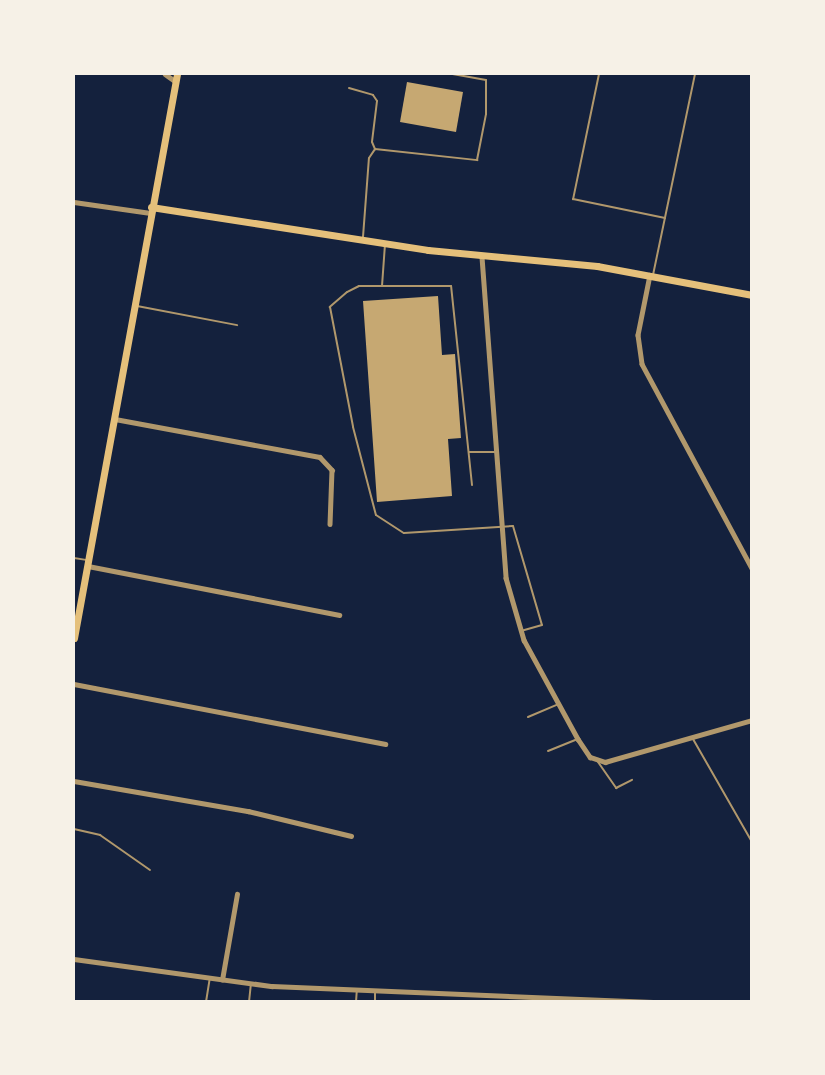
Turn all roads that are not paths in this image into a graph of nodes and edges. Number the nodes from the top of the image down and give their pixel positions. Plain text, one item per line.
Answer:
1 (165, 74) edge
2 (453, 74) edge
3 (490, 74) edge
4 (599, 74) edge
5 (696, 74) edge
6 (176, 77) edge
7 (486, 80) junction
8 (349, 88) dead end
9 (375, 148) junction
10 (74, 202) edge
11 (151, 210) junction
12 (665, 218) junction
13 (362, 240) junction
14 (385, 243) junction
15 (482, 257) junction
16 (652, 275) junction
17 (382, 286) junction
18 (752, 295) edge
19 (135, 305) junction
20 (237, 325) dead end
21 (115, 419) junction
22 (496, 452) junction
23 (468, 453) junction
24 (472, 485) dead end
25 (330, 524) dead end
26 (502, 529) junction
27 (74, 558) edge
28 (88, 563) junction
29 (752, 568) edge
30 (339, 615) dead end
31 (521, 631) junction
32 (74, 638) edge
33 (74, 684) edge
34 (558, 704) junction
35 (528, 717) dead end
36 (752, 720) edge
37 (578, 739) junction
38 (693, 739) junction
39 (385, 744) dead end
40 (548, 751) dead end
41 (597, 761) junction
42 (632, 780) dead end
43 (74, 781) edge
44 (74, 830) edge
45 (351, 836) dead end
46 (752, 842) edge
47 (150, 870) dead end
48 (237, 894) dead end
49 (74, 959) edge
50 (210, 978) junction
51 (222, 980) junction
52 (251, 984) junction
53 (357, 988) junction
54 (375, 989) junction
55 (503, 995) junction
56 (206, 1002) edge
57 (249, 1002) edge
58 (356, 1002) edge
59 (375, 1002) edge
60 (502, 1002) edge
61 (653, 1002) edge

1 - 6 street
2 - 7 lane
3 - 7 lane
4 - 12 lane
5 - 12 lane
6 - 11 main road
7 - 9 lane
8 - 9 lane
9 - 13 lane
10 - 11 street
11 - 13 main road
11 - 19 main road
12 - 16 lane
13 - 14 main road
14 - 15 main road
14 - 17 lane
15 - 16 main road
15 - 22 street
16 - 18 main road
16 - 29 street
17 - 23 lane
17 - 26 lane
19 - 20 lane
19 - 21 main road
21 - 25 street
21 - 28 main road
22 - 23 lane
22 - 26 street
23 - 24 lane
26 - 31 street
26 - 31 lane
27 - 28 lane
28 - 30 street
28 - 32 main road
31 - 34 street
33 - 39 street
34 - 35 lane
34 - 37 street
36 - 38 street
37 - 40 lane
37 - 41 street
38 - 41 street
38 - 46 lane
41 - 42 lane
43 - 45 street
44 - 47 lane
48 - 51 street
49 - 50 street
50 - 51 street
50 - 56 lane
51 - 52 street
52 - 53 street
52 - 57 lane
53 - 54 street
53 - 58 lane
54 - 55 street
54 - 59 lane
55 - 60 lane
55 - 61 street

